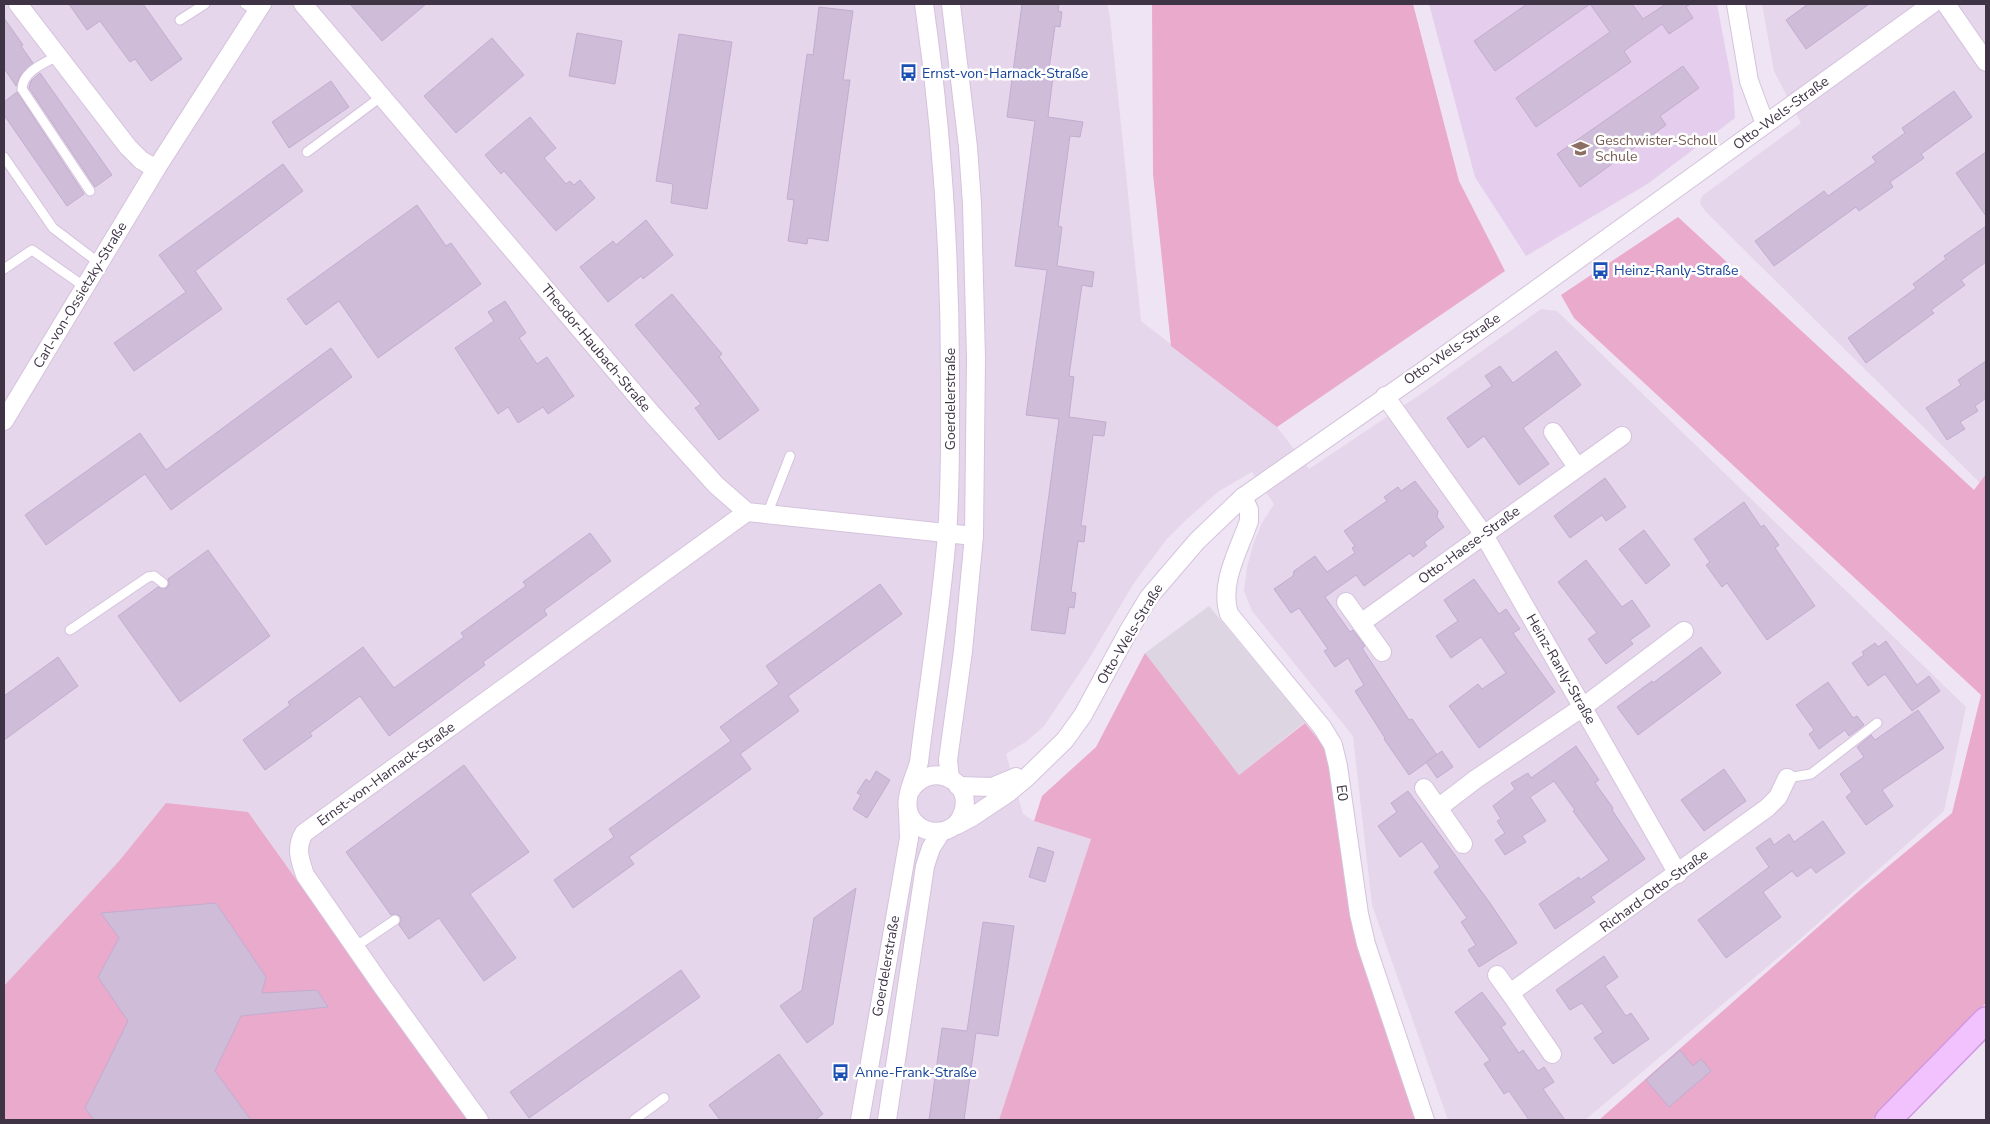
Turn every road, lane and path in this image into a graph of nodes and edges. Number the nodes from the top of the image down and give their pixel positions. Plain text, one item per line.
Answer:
1 (18, 4) edge
2 (205, 4) edge
3 (303, 4) edge
4 (924, 4) edge
5 (951, 4) edge
6 (1736, 4) edge
7 (1932, 4) edge
8 (1946, 4) edge
9 (255, 6) edge
10 (180, 20) dead end
11 (57, 56) junction
12 (1986, 62) edge
13 (382, 96) junction
14 (1765, 124) junction
15 (307, 152) dead end
16 (4, 158) edge
17 (156, 169) junction
18 (90, 190) dead end
19 (99, 263) junction
20 (4, 269) edge
21 (85, 287) junction
22 (1386, 396) junction
23 (4, 421) edge
24 (1552, 432) dead end
25 (1622, 436) dead end
26 (790, 456) dead end
27 (1577, 467) junction
28 (1243, 497) junction
29 (747, 512) junction
30 (768, 512) junction
31 (947, 533) junction
32 (1484, 535) junction
33 (974, 536) junction
34 (163, 583) dead end
35 (1346, 602) dead end
36 (1361, 623) junction
37 (70, 630) dead end
38 (1684, 631) dead end
39 (1382, 652) dead end
40 (1583, 707) junction
41 (1877, 723) dead end
42 (1042, 762) junction
43 (1788, 778) joint
44 (954, 782) junction
45 (1424, 788) dead end
46 (909, 793) junction
47 (1438, 808) junction
48 (908, 812) junction
49 (956, 824) junction
50 (941, 832) junction
51 (1464, 844) dead end
52 (1678, 874) junction
53 (395, 920) dead end
54 (355, 947) junction
55 (1497, 975) dead end
56 (1510, 994) junction
57 (1986, 1020) edge
58 (1552, 1054) dead end
59 (664, 1098) dead end
60 (479, 1120) edge
61 (634, 1120) edge
62 (860, 1120) edge
63 (887, 1120) edge
64 (1425, 1120) edge
65 (1888, 1120) edge

1 - 11 street
2 - 10 lane
3 - 13 street, Theodor-Haubach-Straße
4 - 31 street, Goerdelerstraße
5 - 33 street, Goerdelerstraße
6 - 14 street
7 - 14 street, Otto-Wels-Straße
8 - 12 street
9 - 17 street, Carl-von-Ossietzky-Straße
11 - 17 street
11 - 18 lane
13 - 15 lane
13 - 29 street, Theodor-Haubach-Straße
14 - 22 street, Otto-Wels-Straße
16 - 19 lane
17 - 19 street, Carl-von-Ossietzky-Straße
19 - 21 street, Carl-von-Ossietzky-Straße
20 - 21 lane
21 - 23 street, Carl-von-Ossietzky-Straße
22 - 28 street, Otto-Wels-Straße
22 - 32 street, Heinz-Ranly-Straße
24 - 27 street
25 - 27 street, Otto-Haese-Straße
26 - 30 lane
27 - 32 street, Otto-Haese-Straße
28 - 42 street, Otto-Wels-Straße
28 - 64 street, E0
29 - 30 street
29 - 54 street, Ernst-von-Harnack-Straße
30 - 31 street
31 - 33 street
31 - 46 street, Goerdelerstraße
32 - 36 street, Otto-Haese-Straße
32 - 40 street, Heinz-Ranly-Straße
33 - 44 street, Goerdelerstraße
34 - 37 lane
35 - 36 street
36 - 39 street
38 - 40 street
40 - 47 street
40 - 52 street, Heinz-Ranly-Straße
41 - 43 lane
42 - 44 street, Otto-Wels-Straße
42 - 49 street, Otto-Wels-Straße
43 - 52 street, Richard-Otto-Straße
44 - 46 street
44 - 49 street, Goerdelerstraße
45 - 47 street
46 - 48 street, Goerdelerstraße
47 - 51 street
48 - 50 street
48 - 62 street, Goerdelerstraße
49 - 50 street
50 - 63 street, Goerdelerstraße
52 - 56 street, Richard-Otto-Straße
53 - 54 lane
54 - 60 street, Ernst-von-Harnack-Straße
55 - 56 street
56 - 58 street
57 - 65 main road
59 - 61 lane

